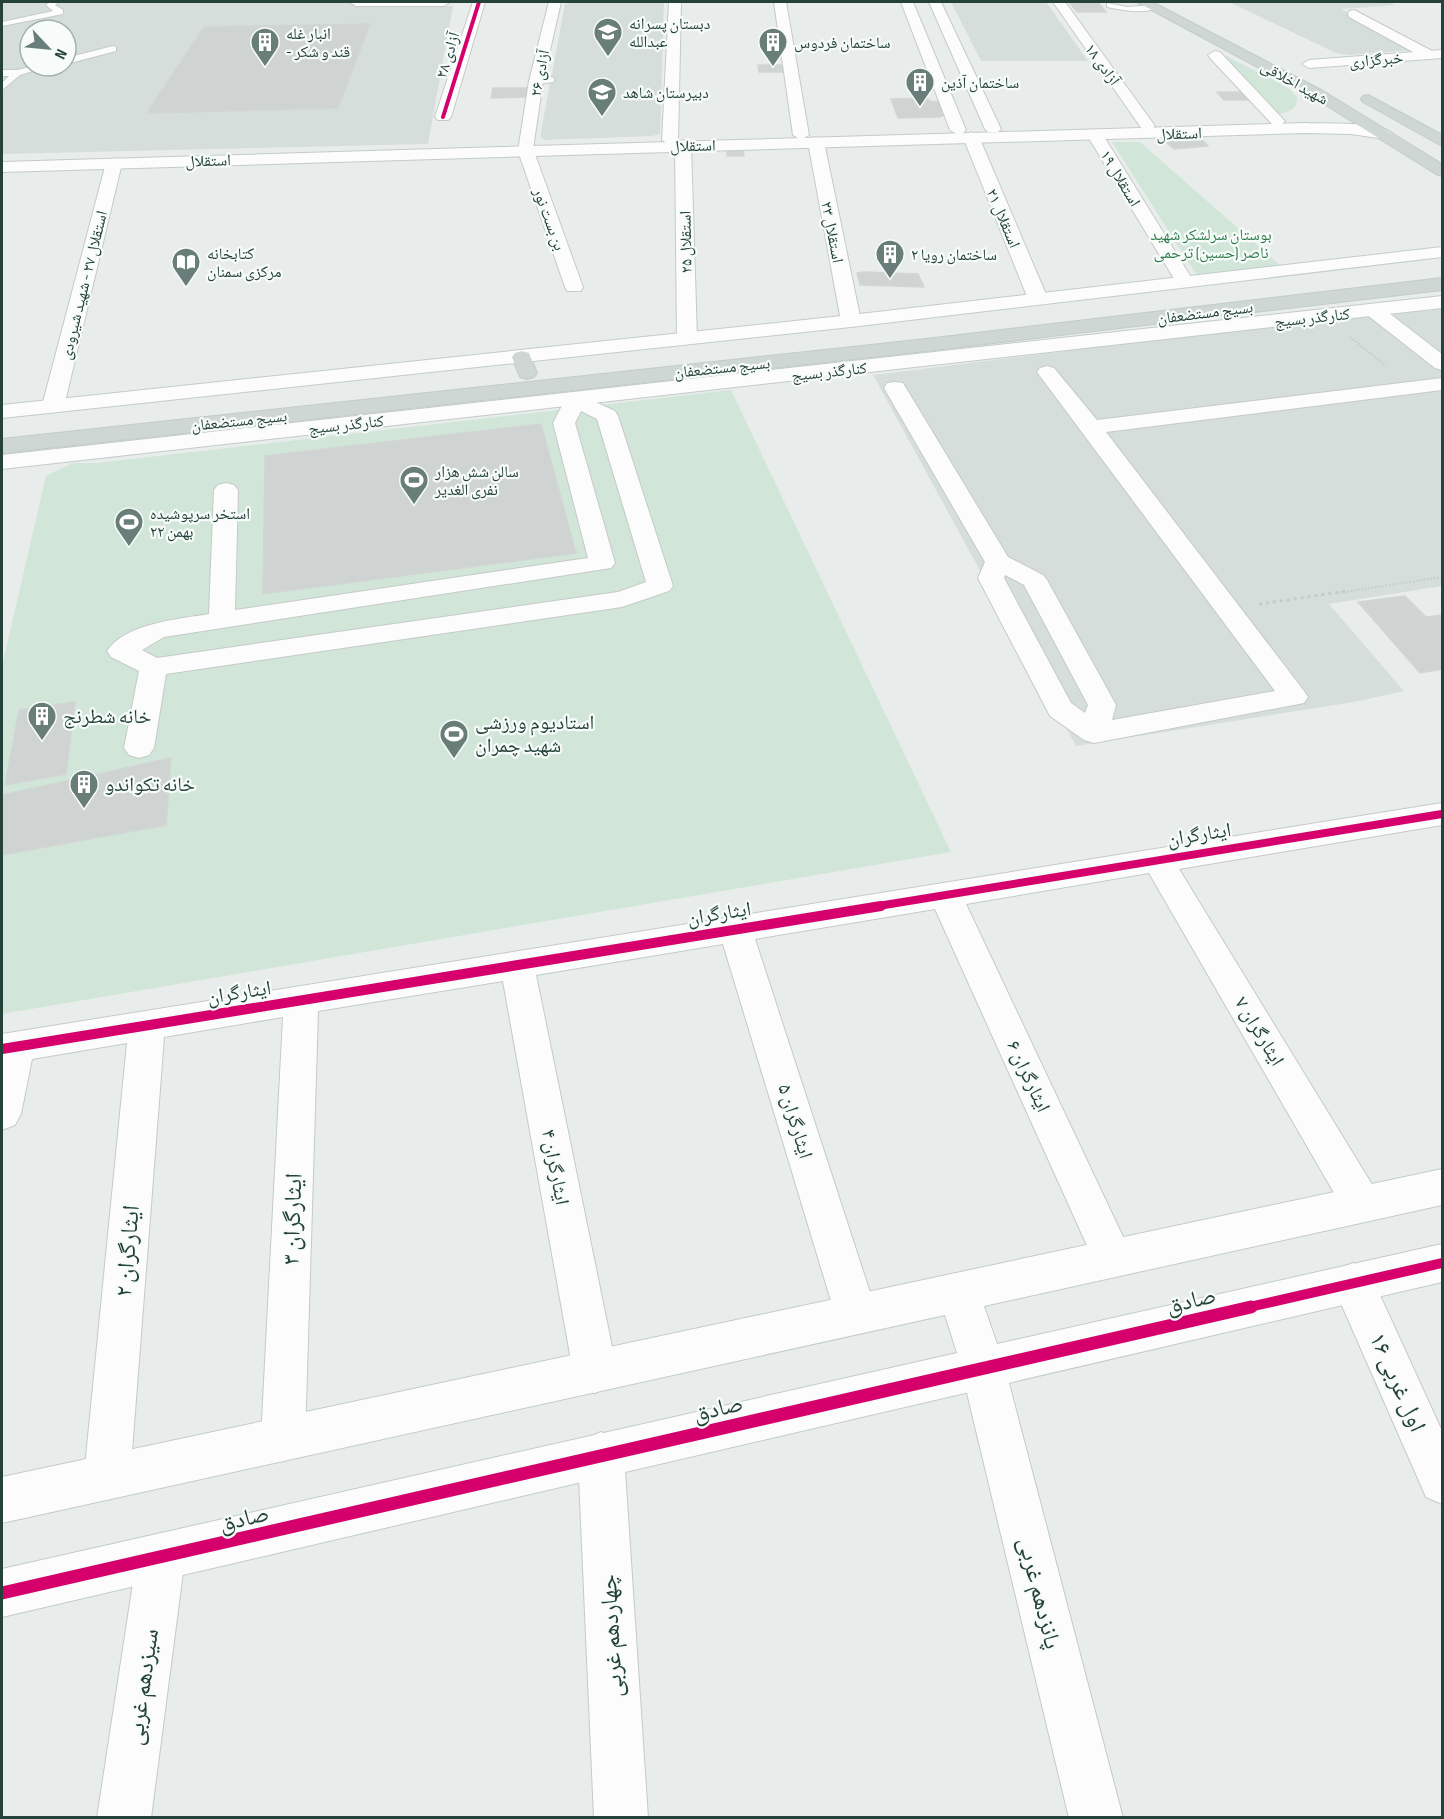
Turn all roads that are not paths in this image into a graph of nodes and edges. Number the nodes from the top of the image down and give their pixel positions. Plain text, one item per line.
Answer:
1 (55, 2) edge
2 (356, 2) edge
3 (444, 2) edge
4 (479, 2) edge
5 (675, 2) edge
6 (780, 2) edge
7 (907, 2) edge
8 (936, 2) edge
9 (1059, 2) edge
10 (1149, 4) edge
11 (1110, 5) dead end
12 (1178, 6) dead end
13 (557, 8) edge
14 (1354, 14) dead end
15 (1196, 15) dead end
16 (1181, 21) junction
17 (2, 24) edge
18 (113, 49) dead end
19 (1436, 54) edge
20 (1215, 55) dead end
21 (78, 58) edge
22 (1304, 62) joint
23 (2, 73) edge
24 (17, 73) joint
25 (1329, 76) dead end
26 (2, 87) edge
27 (1360, 94) dead end
28 (1311, 108) junction
29 (443, 117) dead end
30 (1277, 121) junction
31 (991, 125) junction
32 (1147, 126) junction
33 (1325, 128) junction
34 (961, 129) junction
35 (1385, 134) junction
36 (1095, 135) junction
37 (808, 139) junction
38 (1443, 141) edge
39 (677, 142) junction
40 (526, 148) junction
41 (308, 154) junction
42 (2, 161) edge
43 (114, 163) junction
44 (2, 167) edge
45 (1443, 171) edge
46 (1443, 252) edge
47 (1443, 272) edge
48 (1185, 282) junction
49 (1443, 284) edge
50 (574, 286) dead end
51 (1038, 299) junction
52 (1443, 302) edge
53 (1373, 310) junction
54 (850, 321) junction
55 (924, 337) junction
56 (687, 339) junction
57 (1443, 364) edge
58 (525, 365) junction
59 (1047, 372) dead end
60 (1443, 384) edge
61 (895, 388) dead end
62 (576, 399) junction
63 (53, 406) junction
64 (2, 412) edge
65 (1091, 427) junction
66 (2, 429) edge
67 (98, 444) junction
68 (2, 446) edge
69 (45, 458) junction
70 (2, 462) edge
71 (2, 481) edge
72 (226, 490) dead end
73 (998, 562) junction
74 (602, 563) junction
75 (660, 586) junction
76 (222, 621) junction
77 (153, 668) junction
78 (1094, 733) junction
79 (139, 748) dead end
80 (1443, 814) edge
81 (1157, 859) junction
82 (945, 894) junction
83 (735, 928) junction
84 (517, 964) junction
85 (302, 999) junction
86 (147, 1025) junction
87 (9, 1048) edge
88 (2, 1114) edge
89 (1443, 1187) edge
90 (1362, 1204) junction
91 (1113, 1258) junction
92 (1443, 1263) edge
93 (1353, 1283) junction
94 (958, 1292) junction
95 (856, 1314) junction
96 (983, 1368) junction
97 (595, 1371) junction
98 (283, 1439) junction
99 (601, 1455) junction
100 (107, 1477) junction
101 (1443, 1481) edge
102 (2, 1500) edge
103 (161, 1557) junction
104 (2, 1593) edge
105 (124, 1818) edge
106 (621, 1818) edge
107 (1096, 1818) edge

1 - 17 lane
2 - 3 street
4 - 29 street, آزادی ۲۸
5 - 39 street, استقلال ۲۵
6 - 37 street, استقلال ۲۳
7 - 34 street, استقلال ۲۱
8 - 31 street
9 - 32 street, آزادی ۱۸
10 - 11 lane
10 - 12 main road
10 - 16 main road, شهید اخلاقی
13 - 40 street, آزادی ۲۶
14 - 19 street
15 - 16 main road
16 - 28 main road, شهید اخلاقی
18 - 21 lane
19 - 22 street, خبرگزاری
20 - 30 street
22 - 25 main road, شهید اخلاقی
23 - 24 lane
24 - 26 lane
27 - 38 main road, شهید اخلاقی
28 - 30 street, استقلال
28 - 33 street
28 - 35 main road, شهید اخلاقی
30 - 32 street, استقلال
31 - 32 street, استقلال
31 - 34 street, استقلال
33 - 35 street, استقلال
33 - 36 street, استقلال
34 - 36 street, استقلال
34 - 37 street, استقلال
34 - 51 street, استقلال ۲۱
35 - 45 main road, شهید اخلاقی
36 - 48 street, استقلال ۱۹
37 - 39 street, استقلال
37 - 54 street, استقلال ۲۳
39 - 40 street, استقلال
39 - 40 street, استقلال
39 - 56 street, استقلال ۲۵
40 - 41 street, استقلال
40 - 50 street, بن بست نور
41 - 42 street, استقلال
41 - 43 street, استقلال
43 - 44 street, استقلال
43 - 63 street, استقلال ۲۷ - شهید شیرودی
46 - 48 street
47 - 55 main road, بسیج مستضعفان
48 - 51 street
49 - 55 main road, بسیج مستضعفان
51 - 54 street
52 - 53 street, کنارگذر بسیج
53 - 57 street
53 - 62 street, کنارگذر بسیج
54 - 56 street
55 - 58 main road, بسیج مستضعفان
55 - 67 main road, بسیج مستضعفان
56 - 58 street
58 - 63 street
58 - 66 main road, بسیج مستضعفان
59 - 65 street
60 - 65 street
61 - 73 street
62 - 67 street, کنارگذر بسیج
62 - 74 street
62 - 75 street
63 - 64 street
65 - 78 street
67 - 68 main road, بسیج مستضعفان
67 - 69 street, کنارگذر بسیج
69 - 70 street, کنارگذر بسیج
69 - 71 street
72 - 76 street
73 - 78 street
73 - 78 street
74 - 75 street
74 - 76 street
75 - 77 street
76 - 77 street
77 - 79 street
80 - 81 street, ایثارگران
81 - 82 street, ایثارگران
81 - 90 street, ایثارگران ۷
82 - 83 street, ایثارگران
82 - 91 street, ایثارگران ۶
83 - 84 street, ایثارگران
83 - 95 street, ایثارگران ۵
84 - 85 street, ایثارگران
84 - 97 street, ایثارگران ۴
85 - 86 street, ایثارگران
85 - 98 street, ایثارگران ۳
86 - 87 street, ایثارگران
86 - 100 street, ایثارگران ۲
87 - 88 street
89 - 90 street
90 - 91 street
91 - 94 street
92 - 93 street, صادق
93 - 96 street, صادق
93 - 101 street, ۱۶ اول غربی
94 - 95 street
94 - 96 street, پانزدهم غربی
95 - 97 street
96 - 99 street, صادق
96 - 107 street, پانزدهم غربی
97 - 98 street
98 - 100 street
99 - 103 street, صادق
99 - 106 street, چهاردهم غربی
100 - 102 street
103 - 104 street, صادق
103 - 105 street, سیزدهم غربی

